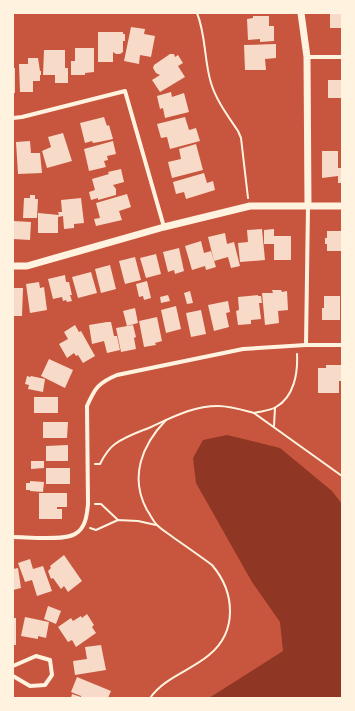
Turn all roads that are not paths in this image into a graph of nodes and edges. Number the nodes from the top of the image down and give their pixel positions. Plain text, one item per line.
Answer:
1 (301, 13) edge
2 (307, 57) junction
3 (342, 57) edge
4 (13, 118) edge
5 (308, 206) junction
6 (342, 206) edge
7 (164, 227) junction
8 (13, 266) edge
9 (306, 345) junction
10 (342, 345) edge
11 (13, 537) edge
12 (13, 666) edge
13 (13, 676) edge

1 - 2 street
2 - 3 street
2 - 5 street
4 - 7 street
5 - 6 street
5 - 7 street
5 - 9 street
7 - 8 street
9 - 10 street
9 - 11 street
12 - 13 street

